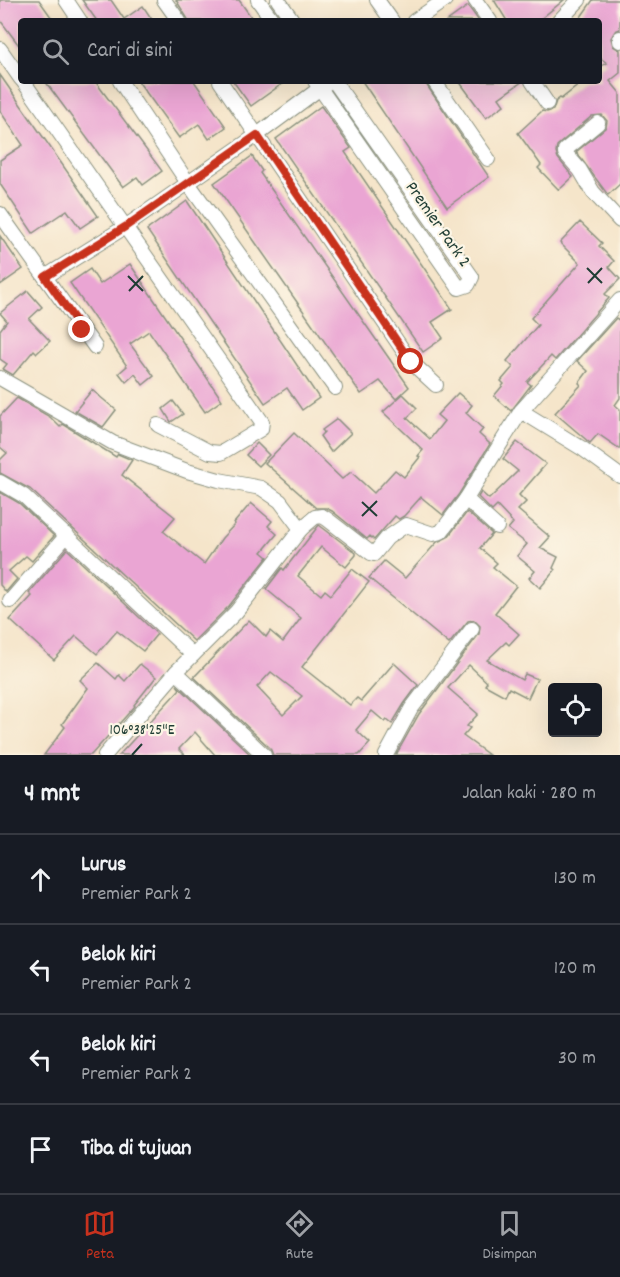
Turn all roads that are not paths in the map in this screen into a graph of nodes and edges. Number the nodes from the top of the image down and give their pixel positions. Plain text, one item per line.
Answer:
1 (66, 0) edge
2 (164, 0) edge
3 (258, 0) edge
4 (278, 0) edge
5 (377, 0) edge
6 (445, 0) edge
7 (475, 0) edge
8 (579, 0) edge
9 (78, 18) edge
10 (177, 18) edge
11 (271, 18) edge
12 (291, 18) edge
13 (390, 18) edge
14 (418, 18) edge
15 (488, 18) edge
16 (562, 18) edge
17 (0, 49) edge
18 (18, 74) edge
19 (25, 84) edge
20 (122, 84) edge
21 (222, 84) edge
22 (321, 84) edge
23 (323, 84) edge
24 (336, 84) edge
25 (436, 84) edge
26 (534, 84) edge
27 (547, 103) dead end
28 (598, 123) dead end
29 (257, 135) junction
30 (488, 159) dead end
31 (188, 183) junction
32 (0, 214) edge
33 (620, 221) edge
34 (125, 227) junction
35 (45, 277) junction
36 (620, 300) edge
37 (95, 347) dead end
38 (0, 378) edge
39 (436, 385) dead end
40 (335, 388) dead end
41 (521, 411) junction
42 (158, 425) dead end
43 (620, 476) edge
44 (0, 482) edge
45 (466, 499) junction
46 (497, 527) dead end
47 (301, 529) junction
48 (67, 535) junction
49 (10, 601) dead end
50 (472, 629) dead end
51 (193, 655) junction
52 (176, 672) junction
53 (259, 754) edge
54 (105, 755) edge
55 (386, 755) edge

1 - 9 street
2 - 10 street
3 - 11 street
4 - 12 street
5 - 13 street
6 - 14 street
7 - 15 street
8 - 16 street
17 - 18 street
19 - 34 street
20 - 31 street
21 - 29 street
22 - 29 street, Premier Park 2
23 - 24 street, Premier Park 2
25 - 30 street
26 - 27 street
28 - 33 street
29 - 31 street, Premier Park 2
29 - 39 street
31 - 34 street, Premier Park 2
31 - 40 street
32 - 35 street
34 - 35 street, Premier Park 2
34 - 42 street
35 - 37 street
36 - 41 street
38 - 47 street
41 - 43 street
41 - 45 street
44 - 48 street
45 - 46 street
45 - 47 street
47 - 51 street
48 - 49 street
48 - 51 street
50 - 55 street
51 - 52 street
52 - 53 street
52 - 54 street

